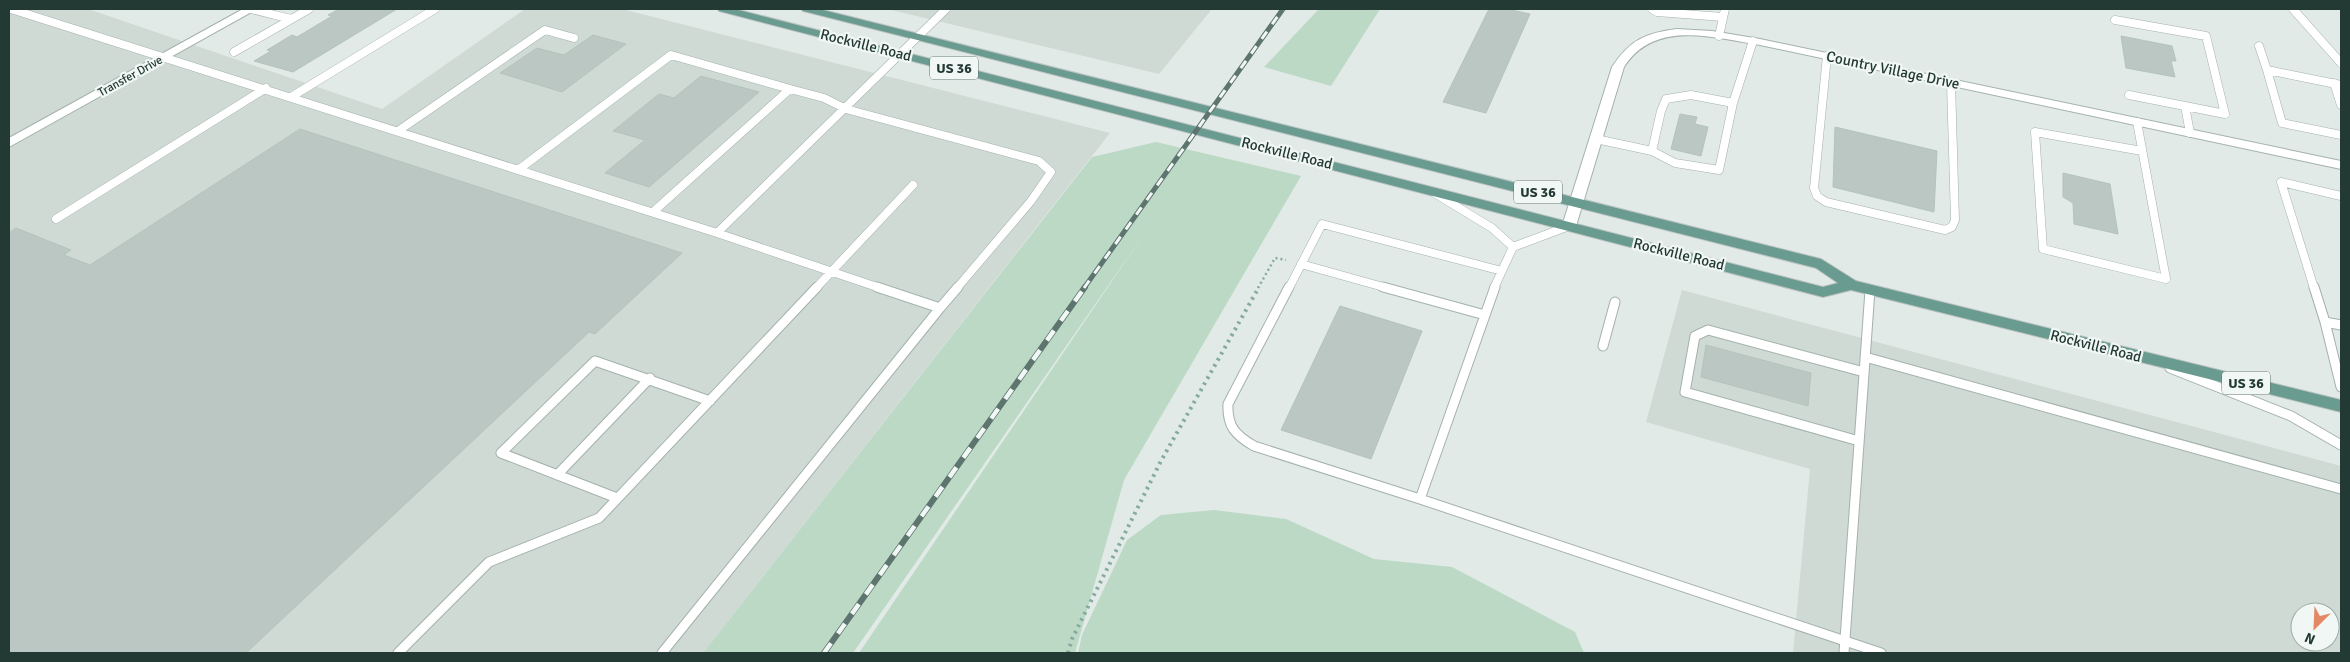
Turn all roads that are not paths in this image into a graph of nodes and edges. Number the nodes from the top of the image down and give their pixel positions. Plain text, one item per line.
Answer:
1 (11, 9) edge
2 (251, 9) edge
3 (309, 9) edge
4 (435, 9) edge
5 (724, 9) edge
6 (807, 9) edge
7 (946, 9) edge
8 (1652, 9) edge
9 (1725, 9) edge
10 (2293, 9) edge
11 (1723, 17) junction
12 (291, 19) junction
13 (2115, 20) dead end
14 (919, 36) junction
15 (1719, 36) junction
16 (574, 38) dead end
17 (1753, 41) junction
18 (2259, 46) dead end
19 (234, 52) dead end
20 (902, 54) junction
21 (165, 56) junction
22 (1827, 56) junction
23 (2341, 63) edge
24 (2267, 70) junction
25 (1952, 83) junction
26 (2338, 84) edge
27 (266, 88) junction
28 (790, 89) junction
29 (2129, 95) dead end
30 (291, 97) junction
31 (1733, 103) junction
32 (2341, 105) edge
33 (2185, 106) junction
34 (846, 109) junction
35 (2137, 122) junction
36 (398, 131) junction
37 (2190, 133) junction
38 (2341, 134) edge
39 (1596, 139) junction
40 (9, 143) edge
41 (1652, 150) junction
42 (2142, 151) junction
43 (2341, 165) edge
44 (518, 170) junction
45 (913, 185) dead end
46 (1429, 190) junction
47 (2341, 196) edge
48 (1576, 202) junction
49 (653, 212) junction
50 (56, 219) dead end
51 (1569, 226) junction
52 (717, 233) junction
53 (1513, 247) junction
54 (1301, 264) junction
55 (1502, 271) junction
56 (830, 272) junction
57 (1851, 285) junction
58 (1870, 290) junction
59 (1615, 302) dead end
60 (940, 308) junction
61 (1485, 315) junction
62 (2325, 322) junction
63 (2341, 324) edge
64 (1602, 346) dead end
65 (1865, 357) junction
66 (2151, 360) junction
67 (1864, 372) junction
68 (650, 378) junction
69 (2341, 387) edge
70 (710, 401) junction
71 (2341, 406) edge
72 (1859, 441) junction
73 (2341, 445) edge
74 (557, 475) junction
75 (2341, 489) edge
76 (617, 498) junction
77 (1420, 499) junction
78 (1845, 642) junction
79 (398, 653) edge
80 (662, 653) edge
81 (1844, 653) edge
82 (1881, 653) edge

1 - 21 lane
2 - 12 lane
2 - 21 street, Transfer Drive
3 - 12 lane
4 - 30 lane
5 - 20 main road, Rockville Road / US 36
6 - 14 main road, Rockville Road / US 36
7 - 14 lane
8 - 11 lane
9 - 11 lane
10 - 23 lane
11 - 15 lane
12 - 19 lane
13 - 33 lane
14 - 20 lane
14 - 48 main road, Rockville Road / US 36
15 - 17 street, Country Village Drive
15 - 39 street, Country Village Drive
16 - 36 lane
17 - 22 street, Country Village Drive
17 - 31 lane
18 - 24 lane
20 - 34 lane
20 - 46 main road, Rockville Road / US 36
21 - 27 lane
21 - 40 street, Transfer Drive
22 - 25 street, Country Village Drive
22 - 25 lane
24 - 26 lane
24 - 38 lane
25 - 35 street, Country Village Drive
26 - 32 lane
27 - 30 lane
27 - 50 lane
28 - 34 lane
28 - 44 lane
28 - 49 lane
29 - 33 lane
30 - 36 lane
31 - 41 lane
31 - 41 lane
33 - 37 lane
34 - 52 lane
34 - 60 lane
35 - 37 street, Country Village Drive
35 - 42 lane
36 - 44 lane
37 - 43 street, Country Village Drive
39 - 41 lane
39 - 48 street, Country Village Drive
42 - 42 lane
44 - 49 lane
45 - 56 lane
46 - 51 main road, Rockville Road / US 36
46 - 53 lane
47 - 62 lane
48 - 51 street, Country Village Drive
48 - 57 main road, Rockville Road / US 36
49 - 52 lane
51 - 53 lane
51 - 57 main road, Rockville Road / US 36
52 - 56 lane
53 - 55 lane
54 - 55 lane
54 - 61 lane
54 - 77 lane
55 - 61 lane
56 - 60 lane
56 - 70 lane
57 - 58 main road, Rockville Road / US 36
58 - 65 lane
58 - 66 main road, Rockville Road / US 36
59 - 64 lane
60 - 80 lane
61 - 77 lane
62 - 63 lane
62 - 69 lane
65 - 67 lane
65 - 75 lane
66 - 71 main road, Rockville Road / US 36
66 - 73 lane
67 - 72 lane
67 - 72 lane
68 - 70 lane
68 - 74 lane
68 - 74 lane
70 - 76 lane
72 - 78 lane
74 - 76 lane
76 - 79 lane
77 - 78 lane
78 - 81 lane
78 - 82 lane

